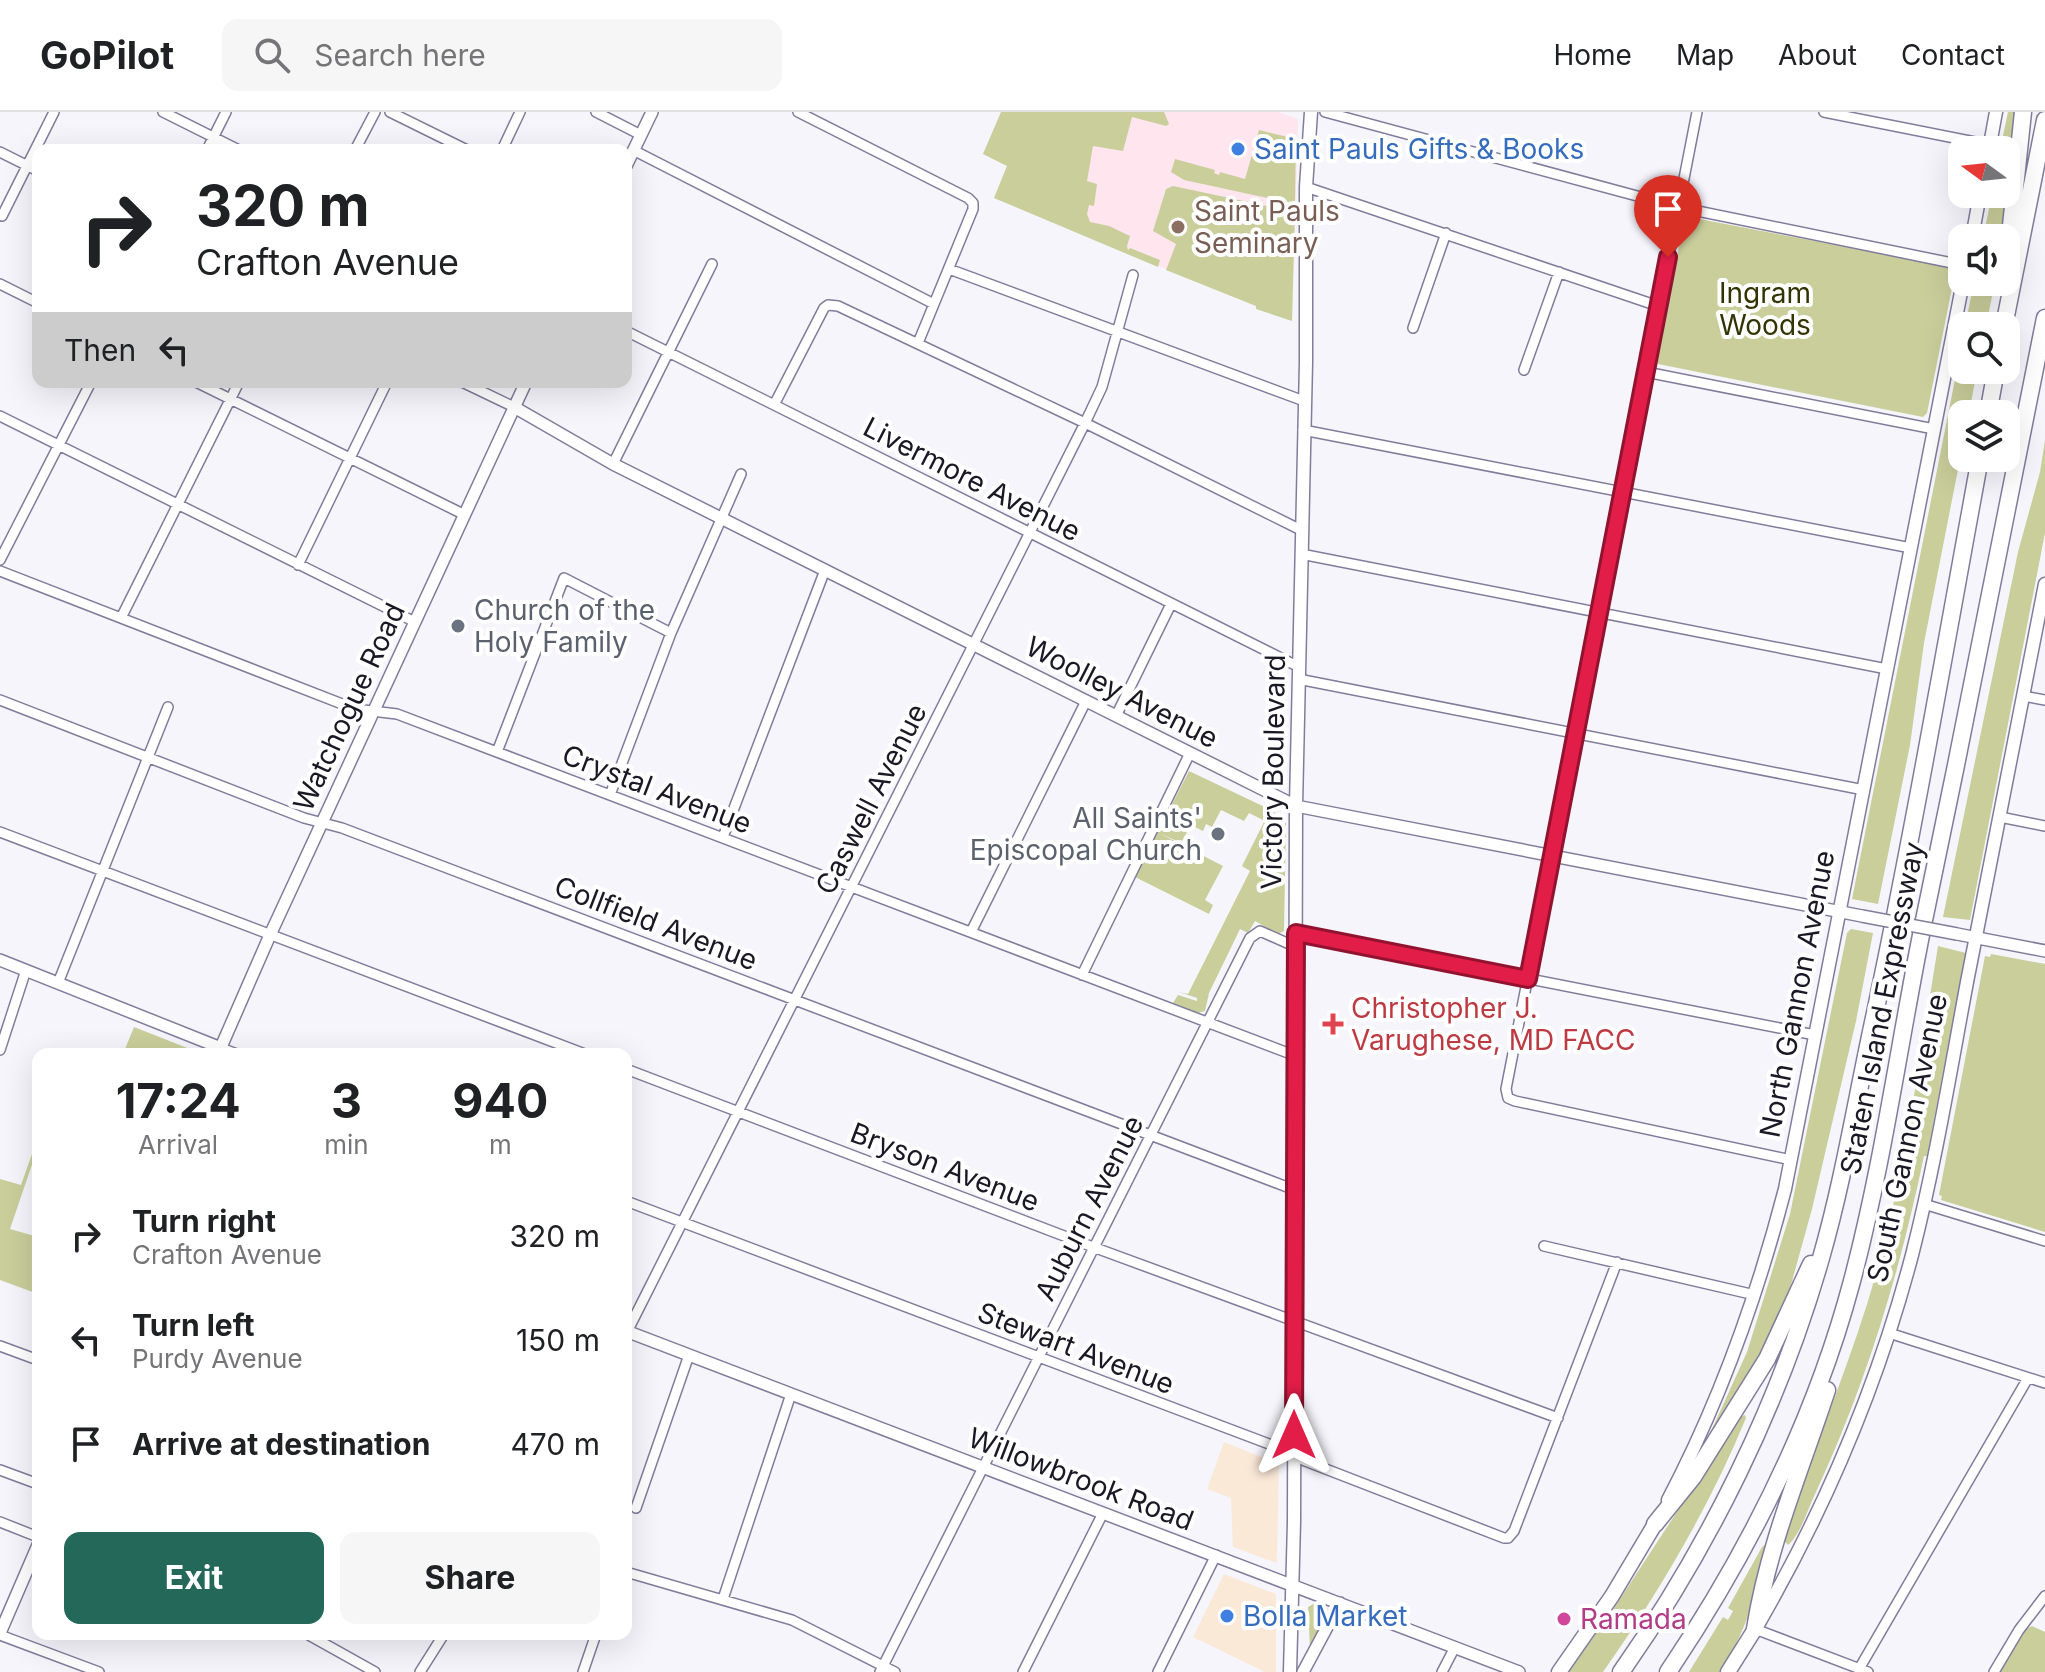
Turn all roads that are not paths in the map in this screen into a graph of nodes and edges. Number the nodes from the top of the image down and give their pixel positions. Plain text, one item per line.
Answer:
1 (54, 112) edge
2 (163, 112) edge
3 (226, 112) edge
4 (375, 112) edge
5 (390, 112) edge
6 (520, 112) edge
7 (596, 112) edge
8 (652, 112) edge
9 (798, 112) edge
10 (1311, 112) edge
11 (1325, 112) edge
12 (1697, 112) edge
13 (1824, 112) edge
14 (1996, 112) edge
15 (2023, 112) edge
16 (2045, 120) edge
17 (641, 135) junction
18 (1991, 136) edge
19 (214, 137) junction
20 (1948, 139) edge
21 (38, 144) edge
22 (210, 144) edge
23 (227, 144) edge
24 (358, 144) edge
25 (455, 144) edge
26 (505, 144) edge
27 (633, 150) joint
28 (0, 152) edge
29 (32, 155) edge
30 (27, 165) junction
31 (32, 168) edge
32 (1306, 187) junction
33 (1678, 207) junction
34 (2, 216) dead end
35 (2011, 224) edge
36 (1446, 233) junction
37 (2020, 242) edge
38 (1948, 262) edge
39 (712, 264) dead end
40 (949, 269) junction
41 (1559, 272) junction
42 (1133, 275) dead end
43 (0, 284) edge
44 (1960, 296) edge
45 (32, 300) edge
46 (934, 304) junction
47 (1658, 306) junction
48 (2045, 318) edge
49 (1413, 328) dead end
50 (1117, 332) junction
51 (632, 334) edge
52 (918, 343) junction
53 (668, 352) junction
54 (2045, 355) edge
55 (1524, 370) dead end
56 (1646, 372) junction
57 (88, 388) edge
58 (208, 388) edge
59 (236, 388) edge
60 (384, 388) edge
61 (474, 388) edge
62 (523, 388) edge
63 (230, 399) junction
64 (1304, 401) junction
65 (2028, 404) junction
66 (774, 405) junction
67 (514, 407) junction
68 (0, 416) edge
69 (1085, 423) junction
70 (1934, 429) junction
71 (1303, 430) junction
72 (59, 445) junction
73 (348, 459) junction
74 (613, 464) junction
75 (1977, 472) edge
76 (741, 474) dead end
77 (1624, 492) junction
78 (177, 505) junction
79 (463, 514) junction
80 (720, 518) junction
81 (1301, 530) junction
82 (1030, 533) junction
83 (1911, 548) junction
84 (1301, 554) junction
85 (0, 560) edge
86 (298, 565) junction
87 (825, 570) junction
88 (0, 571) edge
89 (2045, 584) edge
90 (1171, 604) junction
91 (1600, 612) junction
92 (121, 618) junction
93 (415, 622) junction
94 (671, 633) junction
95 (973, 645) junction
96 (1887, 669) junction
97 (1298, 673) junction
98 (2023, 696) junction
99 (0, 700) edge
100 (2045, 700) edge
101 (1086, 701) junction
102 (168, 707) dead end
103 (376, 711) junction
104 (1116, 716) junction
105 (1576, 733) junction
106 (497, 752) junction
107 (1190, 753) junction
108 (147, 757) junction
109 (1864, 790) junction
110 (610, 795) junction
111 (1296, 806) junction
112 (2000, 817) junction
113 (322, 823) junction
114 (2045, 826) edge
115 (0, 832) edge
116 (723, 837) junction
117 (1552, 856) junction
118 (101, 872) junction
119 (852, 886) junction
120 (1840, 912) junction
121 (971, 932) junction
122 (270, 935) junction
123 (1976, 937) junction
124 (1296, 940) junction
125 (2045, 951) edge
126 (0, 960) edge
127 (26, 970) junction
128 (1082, 975) junction
129 (1528, 979) junction
130 (58, 983) junction
131 (795, 999) junction
132 (1209, 1024) junction
133 (1815, 1035) junction
134 (213, 1048) edge
135 (221, 1048) edge
136 (569, 1048) edge
137 (0, 1050) edge
138 (1296, 1056) junction
139 (632, 1071) edge
140 (738, 1112) junction
141 (1150, 1135) junction
142 (1791, 1160) junction
143 (1295, 1190) junction
144 (632, 1203) edge
145 (1924, 1204) junction
146 (683, 1222) junction
147 (1830, 1223) junction
148 (2045, 1241) edge
149 (1544, 1246) dead end
150 (1093, 1247) junction
151 (1617, 1262) junction
152 (1755, 1295) junction
153 (1295, 1321) junction
154 (632, 1322) edge
155 (1889, 1333) junction
156 (632, 1334) edge
157 (0, 1346) edge
158 (1832, 1349) junction
159 (689, 1355) junction
160 (1038, 1357) junction
161 (32, 1358) edge
162 (2028, 1378) junction
163 (2045, 1383) edge
164 (791, 1394) junction
165 (1558, 1418) junction
166 (1294, 1456) junction
167 (983, 1467) junction
168 (0, 1470) edge
169 (32, 1482) edge
170 (636, 1508) dead end
171 (1103, 1513) junction
172 (0, 1522) edge
173 (1655, 1524) junction
174 (32, 1535) edge
175 (1216, 1555) junction
176 (32, 1559) edge
177 (632, 1574) edge
178 (1291, 1585) junction
179 (2045, 1596) edge
180 (723, 1599) junction
181 (1340, 1603) junction
182 (1755, 1629) junction
183 (0, 1634) edge
184 (318, 1640) edge
185 (440, 1640) edge
186 (594, 1640) edge
187 (1455, 1647) junction
188 (882, 1669) edge
189 (1863, 1670) edge
190 (99, 1672) edge
191 (375, 1672) edge
192 (420, 1672) edge
193 (583, 1672) edge
194 (895, 1672) edge
195 (1023, 1672) edge
196 (1158, 1672) edge
197 (1290, 1672) edge
198 (1303, 1672) edge
199 (1442, 1672) edge
200 (1519, 1672) edge
201 (1559, 1672) edge
202 (1621, 1672) edge
203 (1668, 1672) edge
204 (1728, 1672) edge
205 (1994, 1672) edge

1 - 21 street
2 - 19 street
3 - 19 street
4 - 24 street
5 - 25 street
6 - 26 street
7 - 17 street
8 - 17 street
9 - 40 street
10 - 32 main road, Victory Boulevard
11 - 33 street
12 - 33 street
13 - 20 street
14 - 18 main road
15 - 35 highway
16 - 37 highway
17 - 27 street
19 - 22 street
19 - 23 street
27 - 46 street
28 - 30 street
29 - 30 street
30 - 31 street
30 - 34 street
32 - 36 street
32 - 64 main road, Victory Boulevard
33 - 38 street
33 - 47 street
36 - 41 street
36 - 49 street
39 - 53 street
40 - 46 street
40 - 50 street
41 - 47 street
41 - 55 street
42 - 50 street, Caswell Avenue
43 - 45 street
44 - 70 main road, North Gannon Avenue
46 - 52 street
47 - 56 street
48 - 65 highway, Staten Island Expressway
50 - 64 street
50 - 69 street, Caswell Avenue
51 - 53 street, Livermore Avenue
52 - 66 street
52 - 69 street
53 - 66 street, Livermore Avenue
53 - 74 street
54 - 65 highway
56 - 70 street
56 - 77 street
57 - 72 street
58 - 63 street
59 - 63 street
60 - 73 street
61 - 67 street, Woolley Avenue
62 - 67 street, Watchogue Road
63 - 73 street
63 - 78 street
64 - 71 main road, Victory Boulevard
65 - 158 highway, Staten Island Expressway
66 - 82 street, Livermore Avenue
67 - 74 street, Woolley Avenue
67 - 79 street, Watchogue Road
68 - 72 street
69 - 81 street
69 - 82 street, Caswell Avenue
70 - 83 main road, North Gannon Avenue
71 - 77 street
71 - 81 main road, Victory Boulevard
72 - 78 street
72 - 85 street
73 - 79 street
73 - 86 street
74 - 80 street, Woolley Avenue
75 - 147 highway, Staten Island Expressway
76 - 80 street
77 - 83 street
77 - 91 street
78 - 86 street
78 - 92 street
79 - 93 street, Watchogue Road
80 - 87 street, Woolley Avenue
80 - 94 street
81 - 84 main road, Victory Boulevard
82 - 90 street, Livermore Avenue
82 - 95 street, Caswell Avenue
83 - 96 main road, North Gannon Avenue
84 - 91 street
84 - 97 main road, Victory Boulevard
86 - 93 street
87 - 95 street, Woolley Avenue
87 - 116 street
88 - 92 street, Crystal Avenue
89 - 98 main road, South Gannon Avenue
90 - 97 street, Livermore Avenue
90 - 104 street
91 - 96 street
91 - 105 street
92 - 103 street, Crystal Avenue
93 - 103 street, Watchogue Road
94 - 106 street
94 - 110 street
95 - 101 street, Woolley Avenue
95 - 119 street, Caswell Avenue
96 - 109 main road, North Gannon Avenue
97 - 105 street, Livermore Avenue
97 - 111 main road, Victory Boulevard
98 - 100 street
98 - 112 main road, South Gannon Avenue
99 - 108 street, Collfield Avenue
101 - 104 street, Woolley Avenue
101 - 121 street
102 - 108 street
103 - 106 street, Crystal Avenue
103 - 113 street, Watchogue Road
104 - 107 street, Woolley Avenue
105 - 109 street, Livermore Avenue
105 - 117 street
106 - 110 street, Crystal Avenue
107 - 111 street, Woolley Avenue
107 - 128 street
108 - 113 street, Collfield Avenue
108 - 118 street
109 - 120 main road, North Gannon Avenue
110 - 116 street, Crystal Avenue
111 - 117 street, Woolley Avenue
111 - 124 main road, Victory Boulevard
112 - 114 street
112 - 123 main road, South Gannon Avenue
113 - 122 street, Watchogue Road
113 - 131 street, Collfield Avenue
115 - 118 street
116 - 119 street, Crystal Avenue
117 - 120 street, Woolley Avenue
117 - 129 street
118 - 122 street
118 - 130 street
119 - 121 street, Crystal Avenue
119 - 131 street, Caswell Avenue
120 - 123 street, Woolley Avenue, bridge
120 - 133 main road, North Gannon Avenue
121 - 128 street, Crystal Avenue
122 - 135 street, Watchogue Road
122 - 136 street
123 - 125 street, Woolley Avenue
123 - 145 main road, South Gannon Avenue
124 - 129 street
124 - 132 street, Auburn Avenue
124 - 138 main road, Victory Boulevard
126 - 127 street
127 - 130 street
127 - 137 street
128 - 132 street, Crystal Avenue
129 - 133 street
129 - 142 street
130 - 134 street
131 - 140 street, Caswell Avenue
131 - 141 street, Collfield Avenue
132 - 138 street, Crystal Avenue
132 - 141 street, Auburn Avenue
133 - 142 main road, North Gannon Avenue
138 - 143 main road, Victory Boulevard
139 - 140 street, Bryson Avenue
140 - 146 street, Caswell Avenue
140 - 150 street, Bryson Avenue
141 - 143 street, Collfield Avenue
141 - 150 street, Auburn Avenue
142 - 152 main road, North Gannon Avenue
143 - 153 main road, Victory Boulevard
144 - 146 street, Stewart Avenue
145 - 148 street
145 - 155 main road, South Gannon Avenue
146 - 154 street, Caswell Avenue
146 - 160 street, Stewart Avenue
147 - 173 highway
147 - 202 highway, Staten Island Expressway
149 - 151 street
150 - 153 street, Bryson Avenue
150 - 160 street, Auburn Avenue
151 - 152 street
151 - 165 street
152 - 173 main road, North Gannon Avenue
153 - 165 street, Bryson Avenue
153 - 166 main road, Victory Boulevard
155 - 162 street
155 - 182 main road, South Gannon Avenue
156 - 159 street, Willowbrook Road
157 - 161 street
158 - 182 highway
158 - 203 highway, Staten Island Expressway
159 - 164 street, Willowbrook Road
159 - 170 street
160 - 166 street, Stewart Avenue
160 - 167 street, Auburn Avenue
162 - 163 street
162 - 189 street
164 - 167 street, Willowbrook Road
164 - 180 street
165 - 166 street, Stewart Avenue
166 - 178 main road, Victory Boulevard
167 - 171 street, Willowbrook Road
167 - 188 street, Auburn Avenue
168 - 169 street
171 - 175 street, Willowbrook Road
171 - 195 street
172 - 174 street
173 - 201 main road, North Gannon Avenue
175 - 178 street, Willowbrook Road
175 - 196 street
176 - 183 street
177 - 180 street
178 - 181 street, Willowbrook Road
178 - 197 main road, Victory Boulevard
179 - 205 street
180 - 188 street
181 - 187 street, Willowbrook Road
181 - 198 street
182 - 189 street
182 - 204 main road, South Gannon Avenue
183 - 190 street
184 - 191 street
185 - 192 street
186 - 193 street
187 - 199 street
187 - 200 street, Willowbrook Road
188 - 194 street

